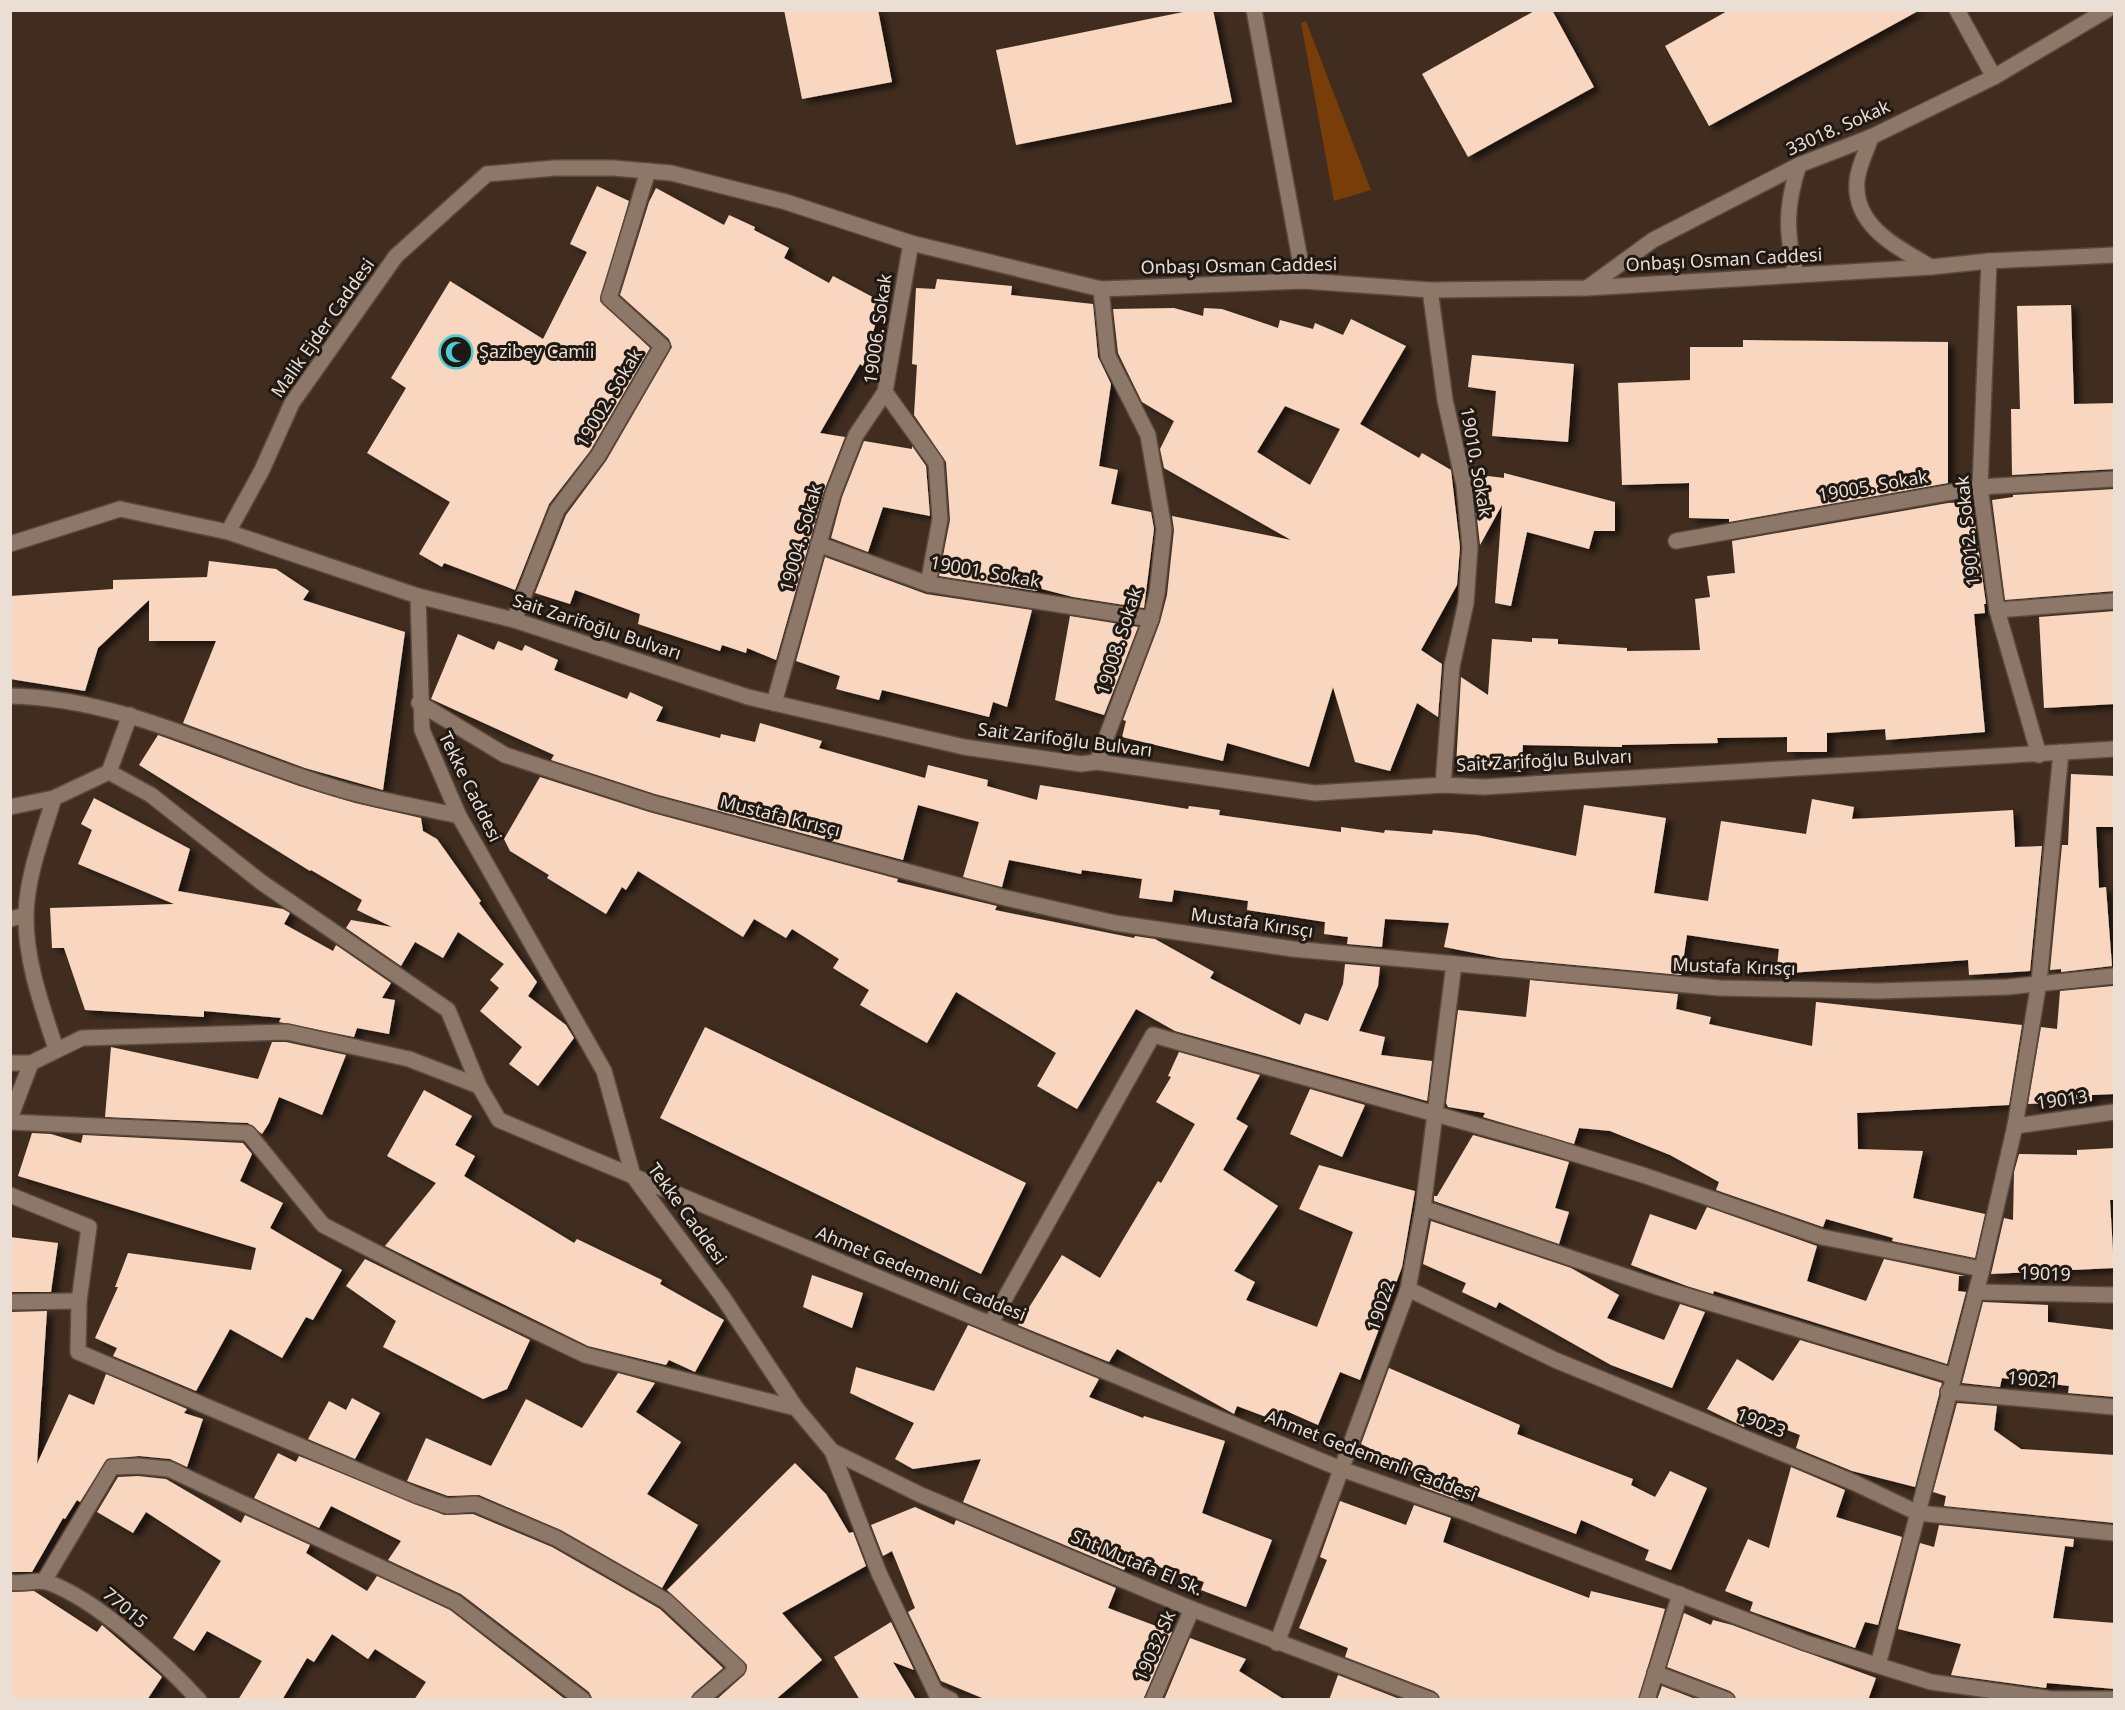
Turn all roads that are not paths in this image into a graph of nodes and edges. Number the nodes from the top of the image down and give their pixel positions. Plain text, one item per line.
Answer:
1 (1254, 10) edge
2 (1957, 10) edge
3 (2107, 10) edge
4 (1994, 76) junction
5 (1871, 137) junction
6 (1799, 165) junction
7 (648, 171) junction
8 (487, 174) joint
9 (911, 243) junction
10 (2115, 255) edge
11 (1989, 261) junction
12 (1931, 267) junction
13 (1796, 275) junction
14 (1304, 281) junction
15 (1587, 288) junction
16 (1101, 289) junction
17 (1430, 290) junction
18 (885, 392) junction
19 (2115, 479) edge
20 (1980, 487) junction
21 (228, 532) junction
22 (1676, 541) dead end
23 (10, 544) edge
24 (818, 544) junction
25 (928, 584) junction
26 (418, 596) junction
27 (2115, 601) edge
28 (1997, 610) junction
29 (1150, 619) junction
30 (514, 620) junction
31 (10, 696) edge
32 (419, 703) junction
33 (774, 703) junction
34 (129, 715) junction
35 (2115, 748) edge
36 (2061, 752) junction
37 (2039, 755) junction
38 (1097, 762) junction
39 (109, 772) junction
40 (1443, 785) junction
41 (54, 798) junction
42 (10, 807) edge
43 (459, 816) junction
44 (26, 915) junction
45 (10, 919) edge
46 (1454, 964) junction
47 (2115, 976) edge
48 (2039, 982) junction
49 (56, 1049) junction
50 (10, 1063) edge
51 (31, 1063) junction
52 (479, 1086) junction
53 (2115, 1112) edge
54 (1435, 1115) junction
55 (10, 1120) edge
56 (2015, 1126) junction
57 (633, 1176) junction
58 (10, 1195) edge
59 (1423, 1208) junction
60 (1982, 1269) junction
61 (1408, 1290) junction
62 (1975, 1295) junction
63 (2115, 1296) edge
64 (79, 1301) junction
65 (10, 1302) edge
66 (991, 1323) junction
67 (1954, 1376) junction
68 (1948, 1392) junction
69 (2115, 1407) edge
70 (796, 1408) junction
71 (832, 1451) junction
72 (1341, 1469) junction
73 (1918, 1513) junction
74 (2115, 1533) edge
75 (44, 1581) junction
76 (10, 1582) edge
77 (1680, 1594) junction
78 (1192, 1609) junction
79 (1277, 1643) junction
80 (1878, 1665) junction
81 (1655, 1673) junction
82 (1984, 1694) edge
83 (938, 1696) edge
84 (2115, 1699) edge
85 (199, 1700) edge
86 (583, 1700) edge
87 (700, 1700) edge
88 (951, 1700) edge
89 (1153, 1700) edge
90 (1431, 1700) edge
91 (1647, 1700) edge
92 (1727, 1700) edge

1 - 14 street
2 - 4 street
3 - 4 street, 33018. Sokak
4 - 5 street, 33018. Sokak
5 - 6 street, 33018. Sokak
5 - 12 street
6 - 13 street
6 - 15 street, 33018. Sokak
7 - 8 street, Onbaşı Osman Caddesi
7 - 9 street, Onbaşı Osman Caddesi
7 - 30 street, 19002. Sokak
8 - 21 street, Malik Ejder Caddesi
9 - 16 street, Onbaşı Osman Caddesi
9 - 18 street, 19006. Sokak
10 - 11 street, Onbaşı Osman Caddesi
11 - 12 street, Onbaşı Osman Caddesi
11 - 20 street, 19012. Sokak
12 - 13 street, Onbaşı Osman Caddesi
13 - 15 street, Onbaşı Osman Caddesi
14 - 16 street, Onbaşı Osman Caddesi
14 - 17 street, Onbaşı Osman Caddesi
15 - 17 street, Onbaşı Osman Caddesi
16 - 29 street, 19008. Sokak
17 - 40 street, 19010. Sokak
18 - 24 street, 19004. Sokak
18 - 25 street, 19006. Sokak
19 - 20 street, 19005. Sokak
20 - 22 street, 19005. Sokak
20 - 28 street, 19012. Sokak
21 - 23 street, Sait Zarifoğlu Bulvarı
21 - 26 street, Sait Zarifoğlu Bulvarı
24 - 25 street, 19001. Sokak
24 - 33 street, 19004. Sokak
25 - 29 street, 19001. Sokak
26 - 30 street, Sait Zarifoğlu Bulvarı
26 - 32 street, Tekke Caddesi
27 - 28 street
28 - 37 street, 19012. Sokak
29 - 38 street, 19008. Sokak
30 - 33 street, Sait Zarifoğlu Bulvarı
31 - 34 street
32 - 43 street, Tekke Caddesi
32 - 46 street, Mustafa Kırısçı
33 - 38 street, Sait Zarifoğlu Bulvarı
34 - 39 street
34 - 43 street
35 - 36 street, Sait Zarifoğlu Bulvarı
36 - 37 street, Sait Zarifoğlu Bulvarı
36 - 48 street
37 - 40 street, Sait Zarifoğlu Bulvarı
38 - 40 street, Sait Zarifoğlu Bulvarı
39 - 41 street
39 - 52 street, Ahmet Gedemenli Caddesi
41 - 42 street
41 - 44 street
43 - 57 street, Tekke Caddesi
44 - 45 street
44 - 49 street
46 - 48 street, Mustafa Kırısçı
46 - 54 street, 19022
47 - 48 street, Mustafa Kırısçı
48 - 56 street
49 - 51 street
49 - 52 street
50 - 51 street
51 - 55 street
52 - 57 street, Ahmet Gedemenli Caddesi
53 - 56 street, 19013
54 - 59 street, 19022
54 - 60 street
54 - 66 street
55 - 70 street
56 - 60 street
57 - 66 street, Ahmet Gedemenli Caddesi
57 - 70 street, Tekke Caddesi
58 - 64 street
59 - 61 street, 19022
59 - 67 street
60 - 62 street
61 - 72 street, 19022
61 - 73 street, 19023
62 - 63 street, 19019
62 - 67 street
64 - 65 street
64 - 87 street
66 - 72 street, Ahmet Gedemenli Caddesi
67 - 68 street
68 - 69 street, 19021
68 - 73 street
70 - 71 street, Tekke Caddesi
71 - 78 street, Sht Mutafa El Sk.
71 - 83 street, Tekke Caddesi
72 - 77 street, Ahmet Gedemenli Caddesi
72 - 79 street, 19022
73 - 74 street, 19023
73 - 80 street
75 - 76 street, 77015
75 - 85 street, 77015
75 - 86 street
77 - 80 street, Ahmet Gedemenli Caddesi
77 - 81 street
78 - 79 street, Sht Mutafa El Sk.
78 - 89 street, 19032 Sk
79 - 90 street, Sht Mutafa El Sk.
80 - 82 street, Ahmet Gedemenli Caddesi
81 - 91 street
81 - 92 street
82 - 84 street, Ahmet Gedemenli Caddesi
83 - 88 street

